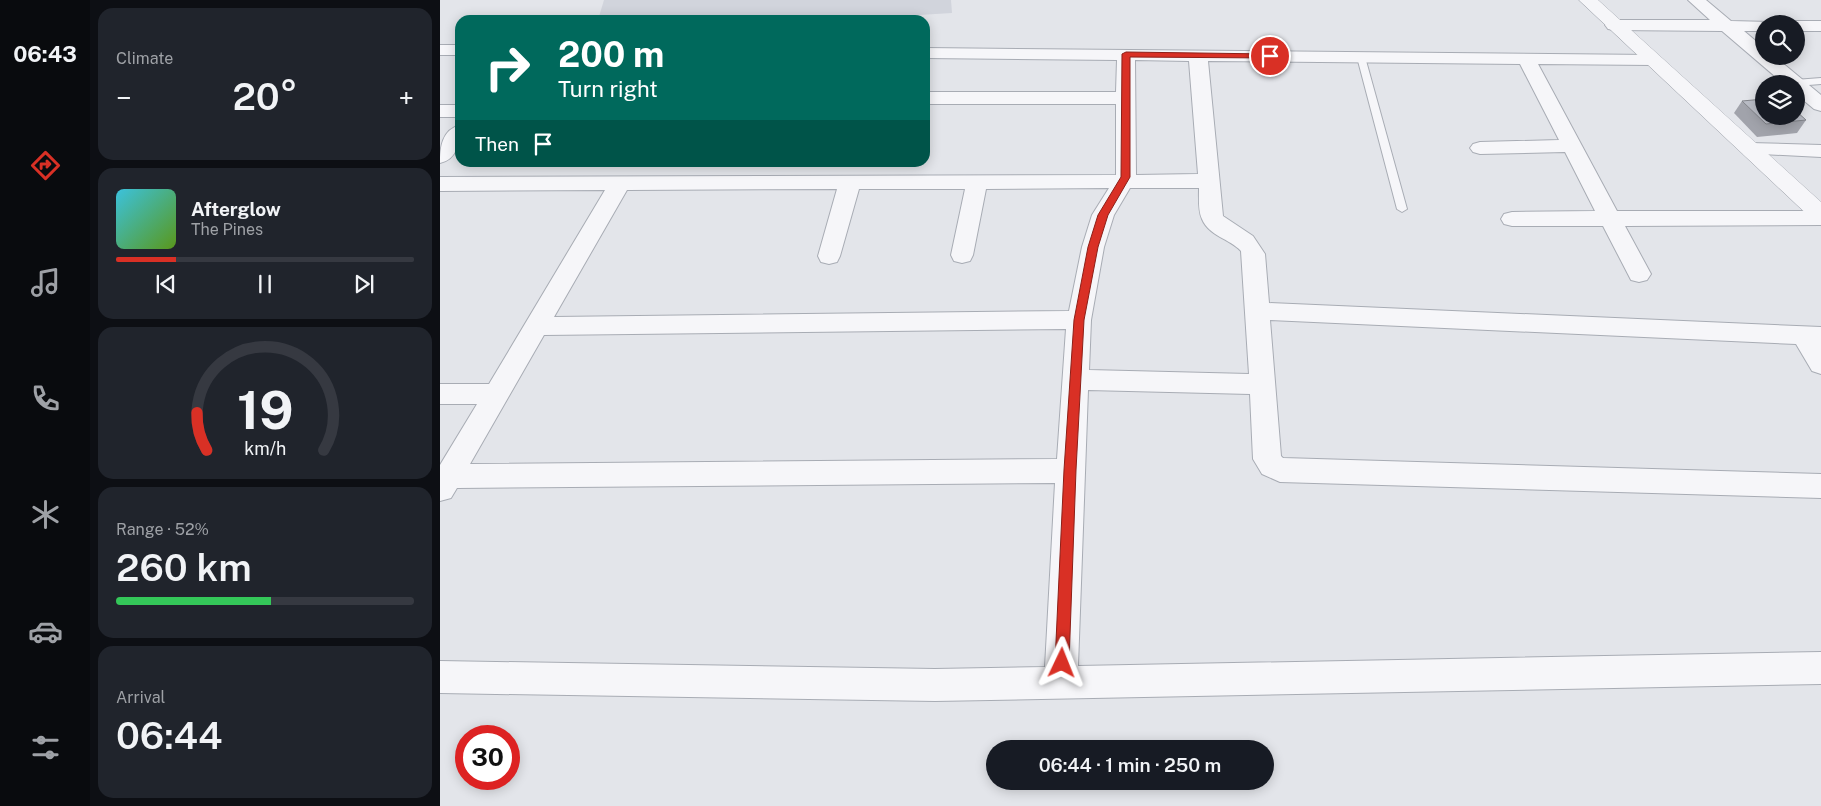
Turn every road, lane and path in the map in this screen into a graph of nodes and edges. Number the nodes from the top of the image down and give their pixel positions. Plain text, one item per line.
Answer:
1 (1588, 0) edge
2 (1696, 0) edge
3 (1614, 25) junction
4 (1727, 26) junction
5 (1755, 26) edge
6 (1805, 26) edge
7 (1821, 26) edge
8 (440, 50) edge
9 (455, 50) edge
10 (930, 53) edge
11 (1126, 54) junction
12 (1198, 55) junction
13 (1361, 57) junction
14 (1526, 59) junction
15 (1652, 60) junction
16 (1785, 75) edge
17 (1821, 81) edge
18 (1805, 83) edge
19 (1805, 92) edge
20 (930, 98) edge
21 (1126, 98) junction
22 (1821, 105) edge
23 (440, 111) edge
24 (455, 111) edge
25 (455, 137) edge
26 (1572, 146) junction
27 (1480, 148) dead end
28 (1750, 150) junction
29 (1821, 152) edge
30 (440, 156) edge
31 (1124, 181) junction
32 (850, 182) junction
33 (977, 182) junction
34 (1209, 182) junction
35 (620, 183) junction
36 (440, 184) edge
37 (1402, 209) dead end
38 (1821, 217) edge
39 (1610, 218) junction
40 (1512, 219) dead end
41 (962, 255) dead end
42 (830, 256) dead end
43 (1639, 274) dead end
44 (1258, 311) junction
45 (1079, 320) junction
46 (537, 326) junction
47 (1813, 336) edge
48 (1821, 364) edge
49 (1076, 380) junction
50 (1260, 384) junction
51 (440, 394) edge
52 (496, 394) junction
53 (1070, 470) junction
54 (444, 484) edge
55 (1821, 486) edge
56 (1821, 668) edge
57 (440, 677) edge
58 (1061, 682) junction

1 - 3 street
2 - 4 street
3 - 4 street
3 - 15 street
4 - 5 street
4 - 16 street
6 - 7 street
8 - 9 street
10 - 11 street
11 - 12 street
11 - 21 street
12 - 13 street
12 - 34 street
13 - 14 street
13 - 37 lane
14 - 15 street
14 - 26 street
15 - 28 street
17 - 18 lane
19 - 22 street
20 - 21 street
21 - 31 street
23 - 24 street
25 - 30 street
26 - 27 street
26 - 39 street
28 - 29 street
28 - 38 street
31 - 33 street
31 - 34 street
31 - 45 street
32 - 33 street
32 - 35 street
32 - 42 street
33 - 41 street
34 - 44 street
35 - 36 street
35 - 46 street
38 - 39 street
39 - 40 street
39 - 43 street
44 - 47 street
44 - 50 street
45 - 46 street
45 - 49 street
46 - 52 street
47 - 48 street
49 - 50 street
49 - 53 street
50 - 55 street
51 - 52 street
52 - 54 street
53 - 54 street
53 - 58 street
56 - 58 street
57 - 58 street

